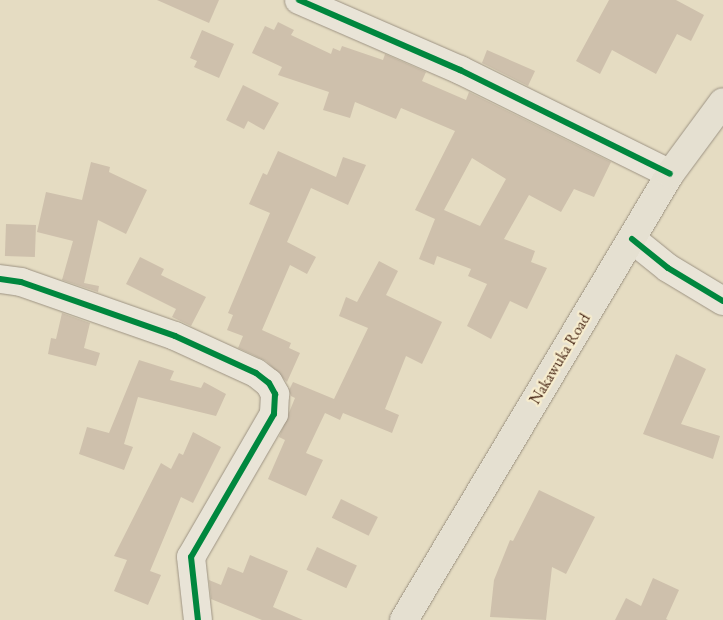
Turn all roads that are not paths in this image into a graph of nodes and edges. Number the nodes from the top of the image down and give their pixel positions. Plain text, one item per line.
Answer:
1 (299, 0) edge
2 (723, 102) edge
3 (670, 174) junction
4 (632, 239) junction
5 (0, 279) edge
6 (723, 301) edge
7 (198, 620) edge
8 (404, 620) edge

1 - 3 street
2 - 3 main road, Nakawuka Road
3 - 4 main road, Nakawuka Road
4 - 6 street
4 - 8 main road, Nakawuka Road
5 - 7 street

